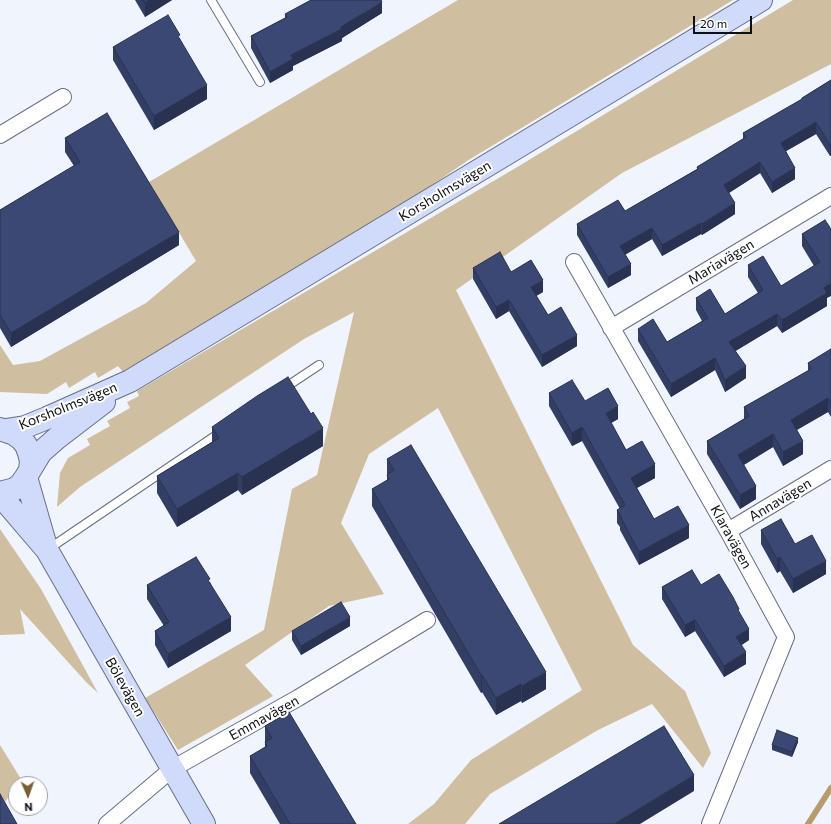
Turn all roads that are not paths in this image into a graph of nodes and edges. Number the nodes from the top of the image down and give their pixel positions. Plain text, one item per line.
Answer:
1 (211, 0) edge
2 (761, 0) edge
3 (260, 82) dead end
4 (63, 97) dead end
5 (0, 135) edge
6 (831, 196) edge
7 (574, 262) dead end
8 (611, 328) junction
9 (319, 365) dead end
10 (130, 381) junction
11 (274, 396) edge
12 (228, 427) edge
13 (3, 430) edge
14 (831, 469) edge
15 (28, 473) junction
16 (0, 494) edge
17 (728, 530) junction
18 (47, 550) junction
19 (427, 620) dead end
20 (172, 769) junction
21 (107, 824) edge
22 (204, 824) edge
23 (710, 824) edge

1 - 3 lane
2 - 10 main road, Korsholmsvägen
4 - 5 street
6 - 8 street, Mariavägen
7 - 8 street, Klaravägen
8 - 17 street, Klaravägen
9 - 11 lane
10 - 13 main road, Korsholmsvägen
10 - 15 main road, Korsholmsvägen
12 - 18 lane
13 - 15 main road, Bölevägen
14 - 17 street, Annavägen
15 - 16 main road, Korsholmsvägen
15 - 18 main road, Bölevägen
16 - 18 main road, Bölevägen
17 - 23 street, Klaravägen
18 - 20 main road, Bölevägen
19 - 20 street, Emmavägen
20 - 21 street, Emmavägen
20 - 22 main road, Bölevägen

